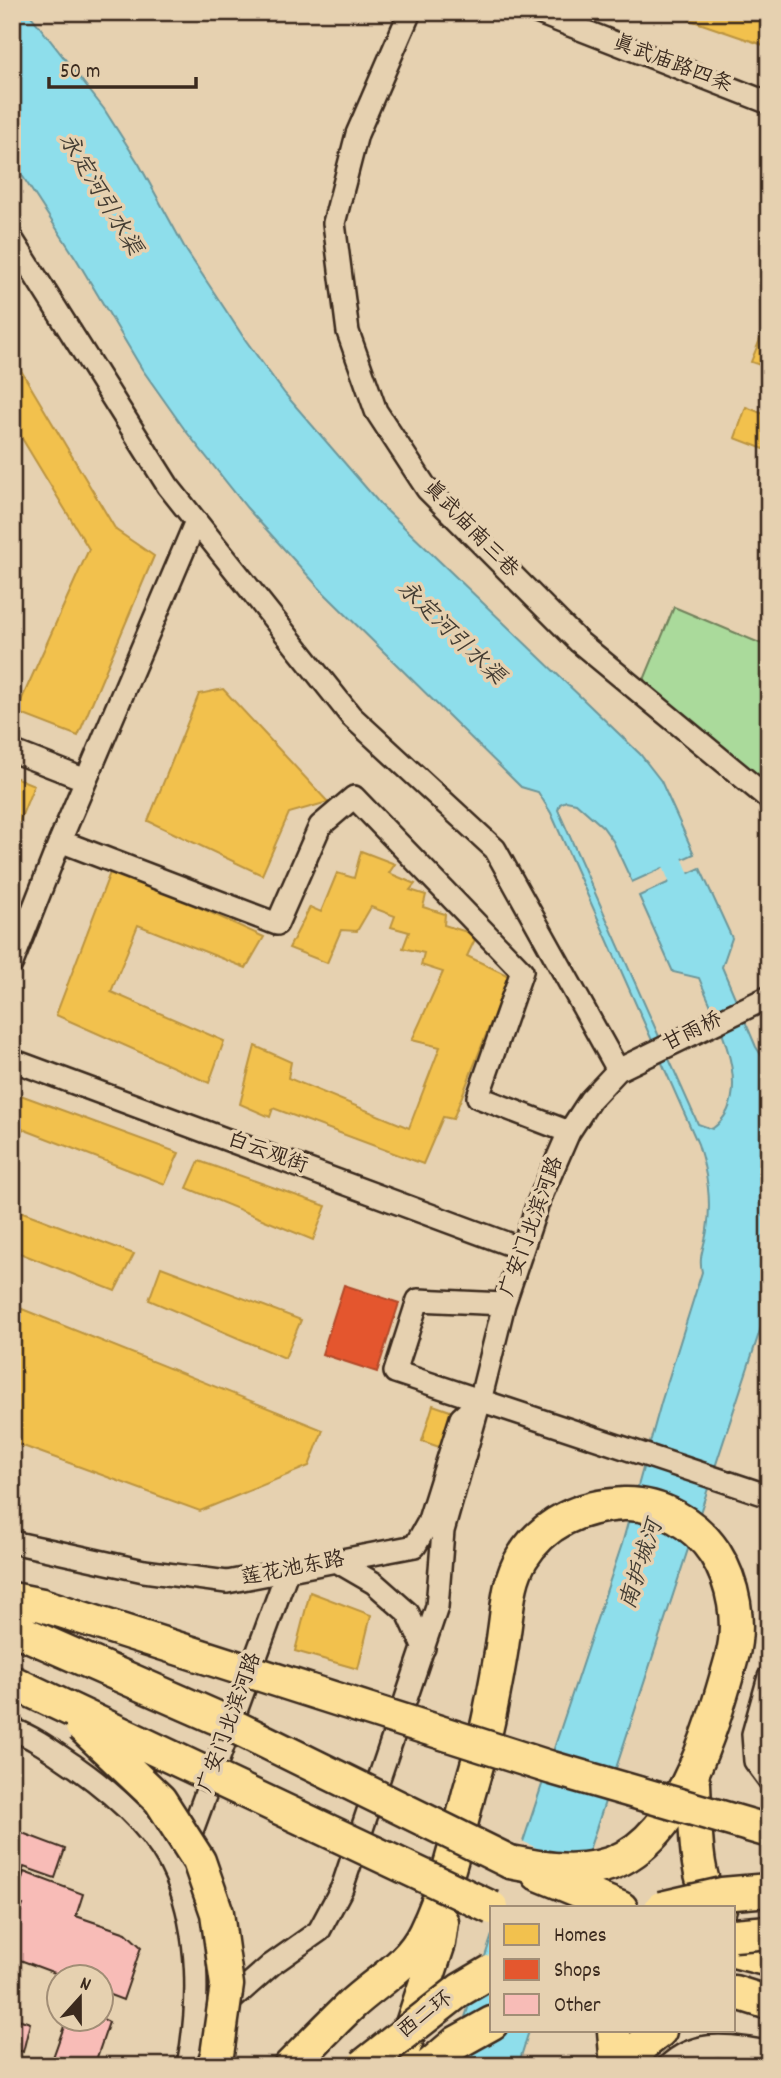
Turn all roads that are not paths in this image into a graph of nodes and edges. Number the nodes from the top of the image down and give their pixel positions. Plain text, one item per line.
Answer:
1 (410, 12) edge
2 (536, 12) edge
3 (769, 103) edge
4 (12, 239) edge
5 (196, 521) junction
6 (12, 751) edge
7 (86, 780) junction
8 (769, 799) edge
9 (60, 841) junction
10 (12, 963) edge
11 (769, 997) edge
12 (12, 1060) edge
13 (618, 1070) junction
14 (569, 1132) junction
15 (522, 1249) junction
16 (504, 1304) junction
17 (480, 1401) junction
18 (767, 1495) edge
19 (12, 1542) edge
20 (336, 1561) junction
21 (287, 1572) junction
22 (12, 1599) edge
23 (12, 1629) edge
24 (424, 1648) junction
25 (769, 1677) edge
26 (12, 1682) edge
27 (61, 1706) junction
28 (12, 1729) edge
29 (694, 1773) junction
30 (769, 1780) edge
31 (769, 1830) edge
32 (452, 1859) junction
33 (510, 1863) junction
34 (176, 1875) junction
35 (769, 1890) edge
36 (616, 1906) edge
37 (670, 1906) edge
38 (716, 1906) edge
39 (490, 1907) edge
40 (736, 1918) edge
41 (769, 1931) edge
42 (736, 1935) edge
43 (769, 1938) edge
44 (193, 1941) junction
45 (736, 1952) edge
46 (769, 1960) edge
47 (271, 1965) junction
48 (490, 1972) edge
49 (736, 1993) edge
50 (769, 2003) edge
51 (736, 2013) edge
52 (769, 2016) edge
53 (490, 2024) edge
54 (195, 2032) junction
55 (614, 2032) edge
56 (659, 2032) edge
57 (769, 2052) edge
58 (430, 2065) edge
59 (188, 2066) edge
60 (213, 2066) edge
61 (290, 2066) edge
62 (363, 2066) edge
63 (398, 2066) edge
64 (617, 2066) edge
65 (625, 2066) edge
66 (668, 2066) edge

1 - 8 street, 真武庙南三巷
2 - 3 street, 真武庙路四条
4 - 5 street
5 - 7 street
5 - 13 street
6 - 7 street
7 - 9 street
9 - 10 street
9 - 14 street
11 - 13 street, 甘雨桥
12 - 15 street, 白云观街
13 - 14 street, 广安门北滨河路
14 - 15 street, 广安门北滨河路
15 - 16 street, 广安门北滨河路
16 - 17 street, 广安门北滨河路
16 - 17 street
17 - 18 street
17 - 20 street, 莲花池东路
17 - 24 street
19 - 21 street, 莲花池东路
20 - 21 street, 莲花池东路
20 - 24 street
21 - 34 street, 广安门北滨河路
22 - 31 highway, bridge
23 - 33 highway, bridge
24 - 47 street
25 - 30 street
26 - 27 highway, bridge
27 - 39 highway, bridge
27 - 60 highway, bridge
28 - 34 street
29 - 32 highway
29 - 33 highway
29 - 38 highway
32 - 61 highway
32 - 63 highway
33 - 36 highway
34 - 44 street
35 - 37 highway, bridge
40 - 43 highway, bridge
41 - 42 highway, bridge
44 - 47 street
44 - 54 street
45 - 46 highway
47 - 54 street
48 - 62 highway, 西二环, bridge
49 - 50 highway
51 - 52 highway
53 - 58 highway, 西二环
54 - 59 street
55 - 64 highway
56 - 65 highway
57 - 66 street

